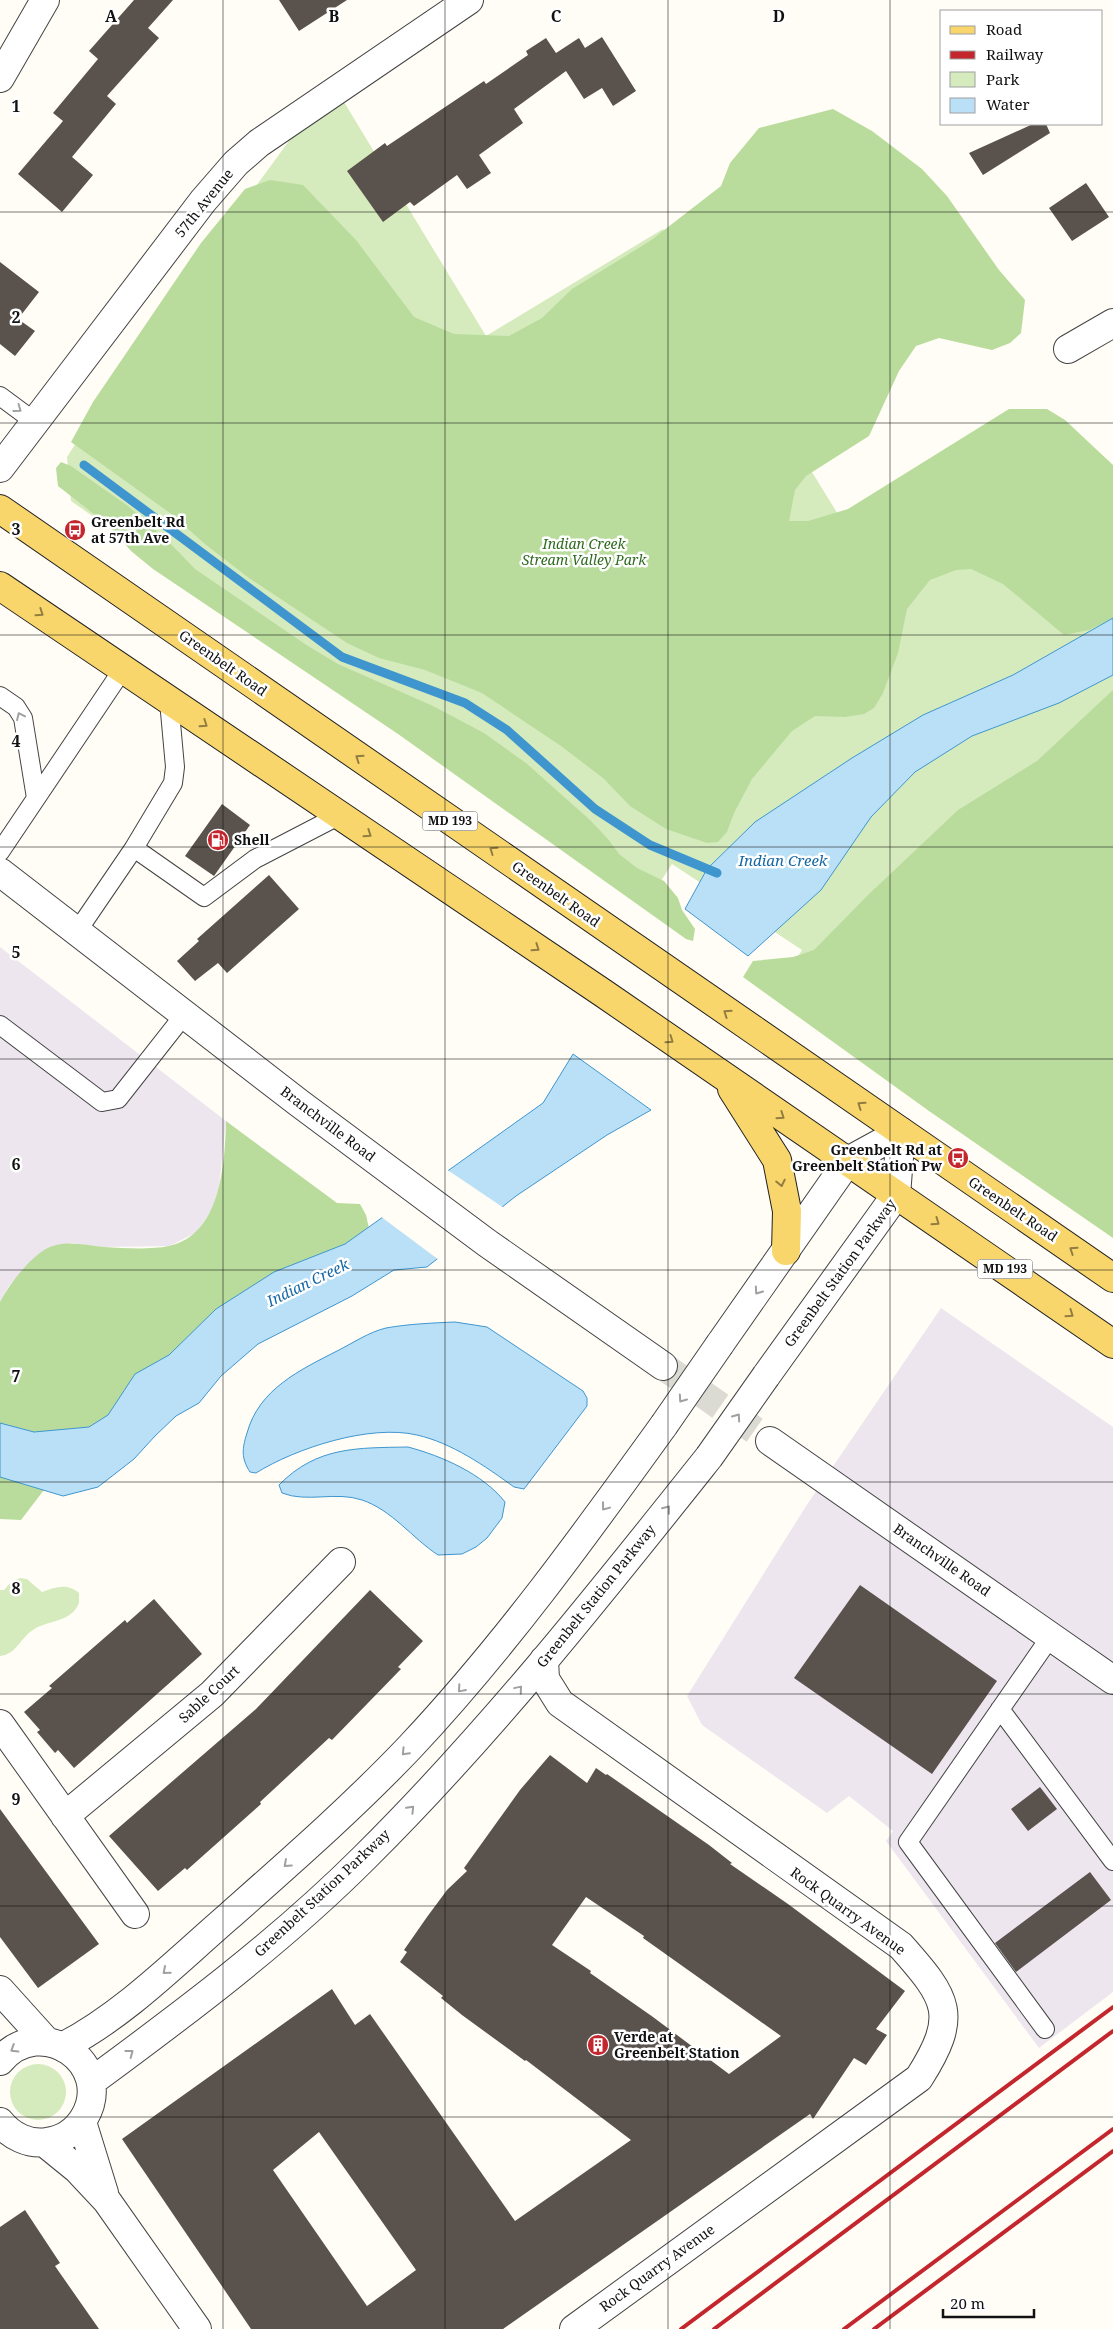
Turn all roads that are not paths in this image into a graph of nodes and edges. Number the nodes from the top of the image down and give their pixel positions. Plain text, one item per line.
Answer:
1 (45, 0) edge
2 (469, 0) edge
3 (0, 78) edge
4 (1113, 323) edge
5 (1068, 349) dead end
6 (0, 396) edge
7 (35, 422) junction
8 (0, 468) edge
9 (0, 509) edge
10 (0, 586) edge
11 (123, 669) junction
12 (0, 696) edge
13 (170, 700) junction
14 (36, 798) junction
15 (340, 815) junction
16 (134, 848) junction
17 (0, 852) edge
18 (0, 872) edge
19 (76, 932) junction
20 (184, 1015) junction
21 (0, 1026) edge
22 (726, 1079) junction
23 (901, 1132) junction
24 (848, 1161) junction
25 (896, 1194) junction
26 (786, 1250) junction
27 (1113, 1278) edge
28 (1113, 1344) edge
29 (663, 1366) tunnel mouth
30 (770, 1441) tunnel mouth
31 (341, 1562) dead end
32 (1051, 1636) junction
33 (544, 1660) junction
34 (1113, 1680) edge
35 (1000, 1709) junction
36 (0, 1724) edge
37 (66, 1816) junction
38 (1113, 1861) edge
39 (135, 1914) dead end
40 (0, 1990) edge
41 (1045, 2029) dead end
42 (55, 2044) junction
43 (0, 2061) edge
44 (91, 2082) junction
45 (82, 2122) junction
46 (4, 2133) edge
47 (45, 2143) junction
48 (107, 2201) junction
49 (197, 2329) edge
50 (574, 2329) edge

1 - 3 street
2 - 7 street, 57th Avenue
4 - 5 street
6 -> 7 lane
7 - 8 street, 57th Avenue
23 -> 9 main road, Greenbelt Road / MD 193
10 -> 11 main road, MD 193
11 - 13 main road, MD 193
11 - 14 lane
14 -> 12 lane
13 -> 15 main road, MD 193
13 - 16 lane
14 - 17 lane
15 - 16 lane
15 -> 22 main road, MD 193
16 - 19 lane
18 - 19 street, Branchville Road
19 - 20 street, Branchville Road
20 - 21 lane
20 - 29 street, Branchville Road
22 -> 24 main road, MD 193
22 -> 26 main road
23 - 24 street
23 - 25 street, Greenbelt Station Parkway
27 -> 23 main road, Greenbelt Road / MD 193
24 - 25 main road, MD 193
24 - 26 street
25 -> 28 main road, MD 193
33 -> 25 street, Greenbelt Station Parkway, bridge
26 -> 42 street, bridge
30 - 32 street, Branchville Road
31 - 37 street, Sable Court
32 - 34 street, Branchville Road
32 - 35 lane
44 -> 33 street, Greenbelt Station Parkway
33 - 50 street, Rock Quarry Avenue
35 - 38 lane
35 - 41 lane
36 - 37 street
37 - 39 street
40 - 42 street
42 -> 43 street
42 - 44 street
44 - 45 street
45 - 47 street
45 - 48 street
46 - 47 street
47 - 48 street
48 - 49 street

